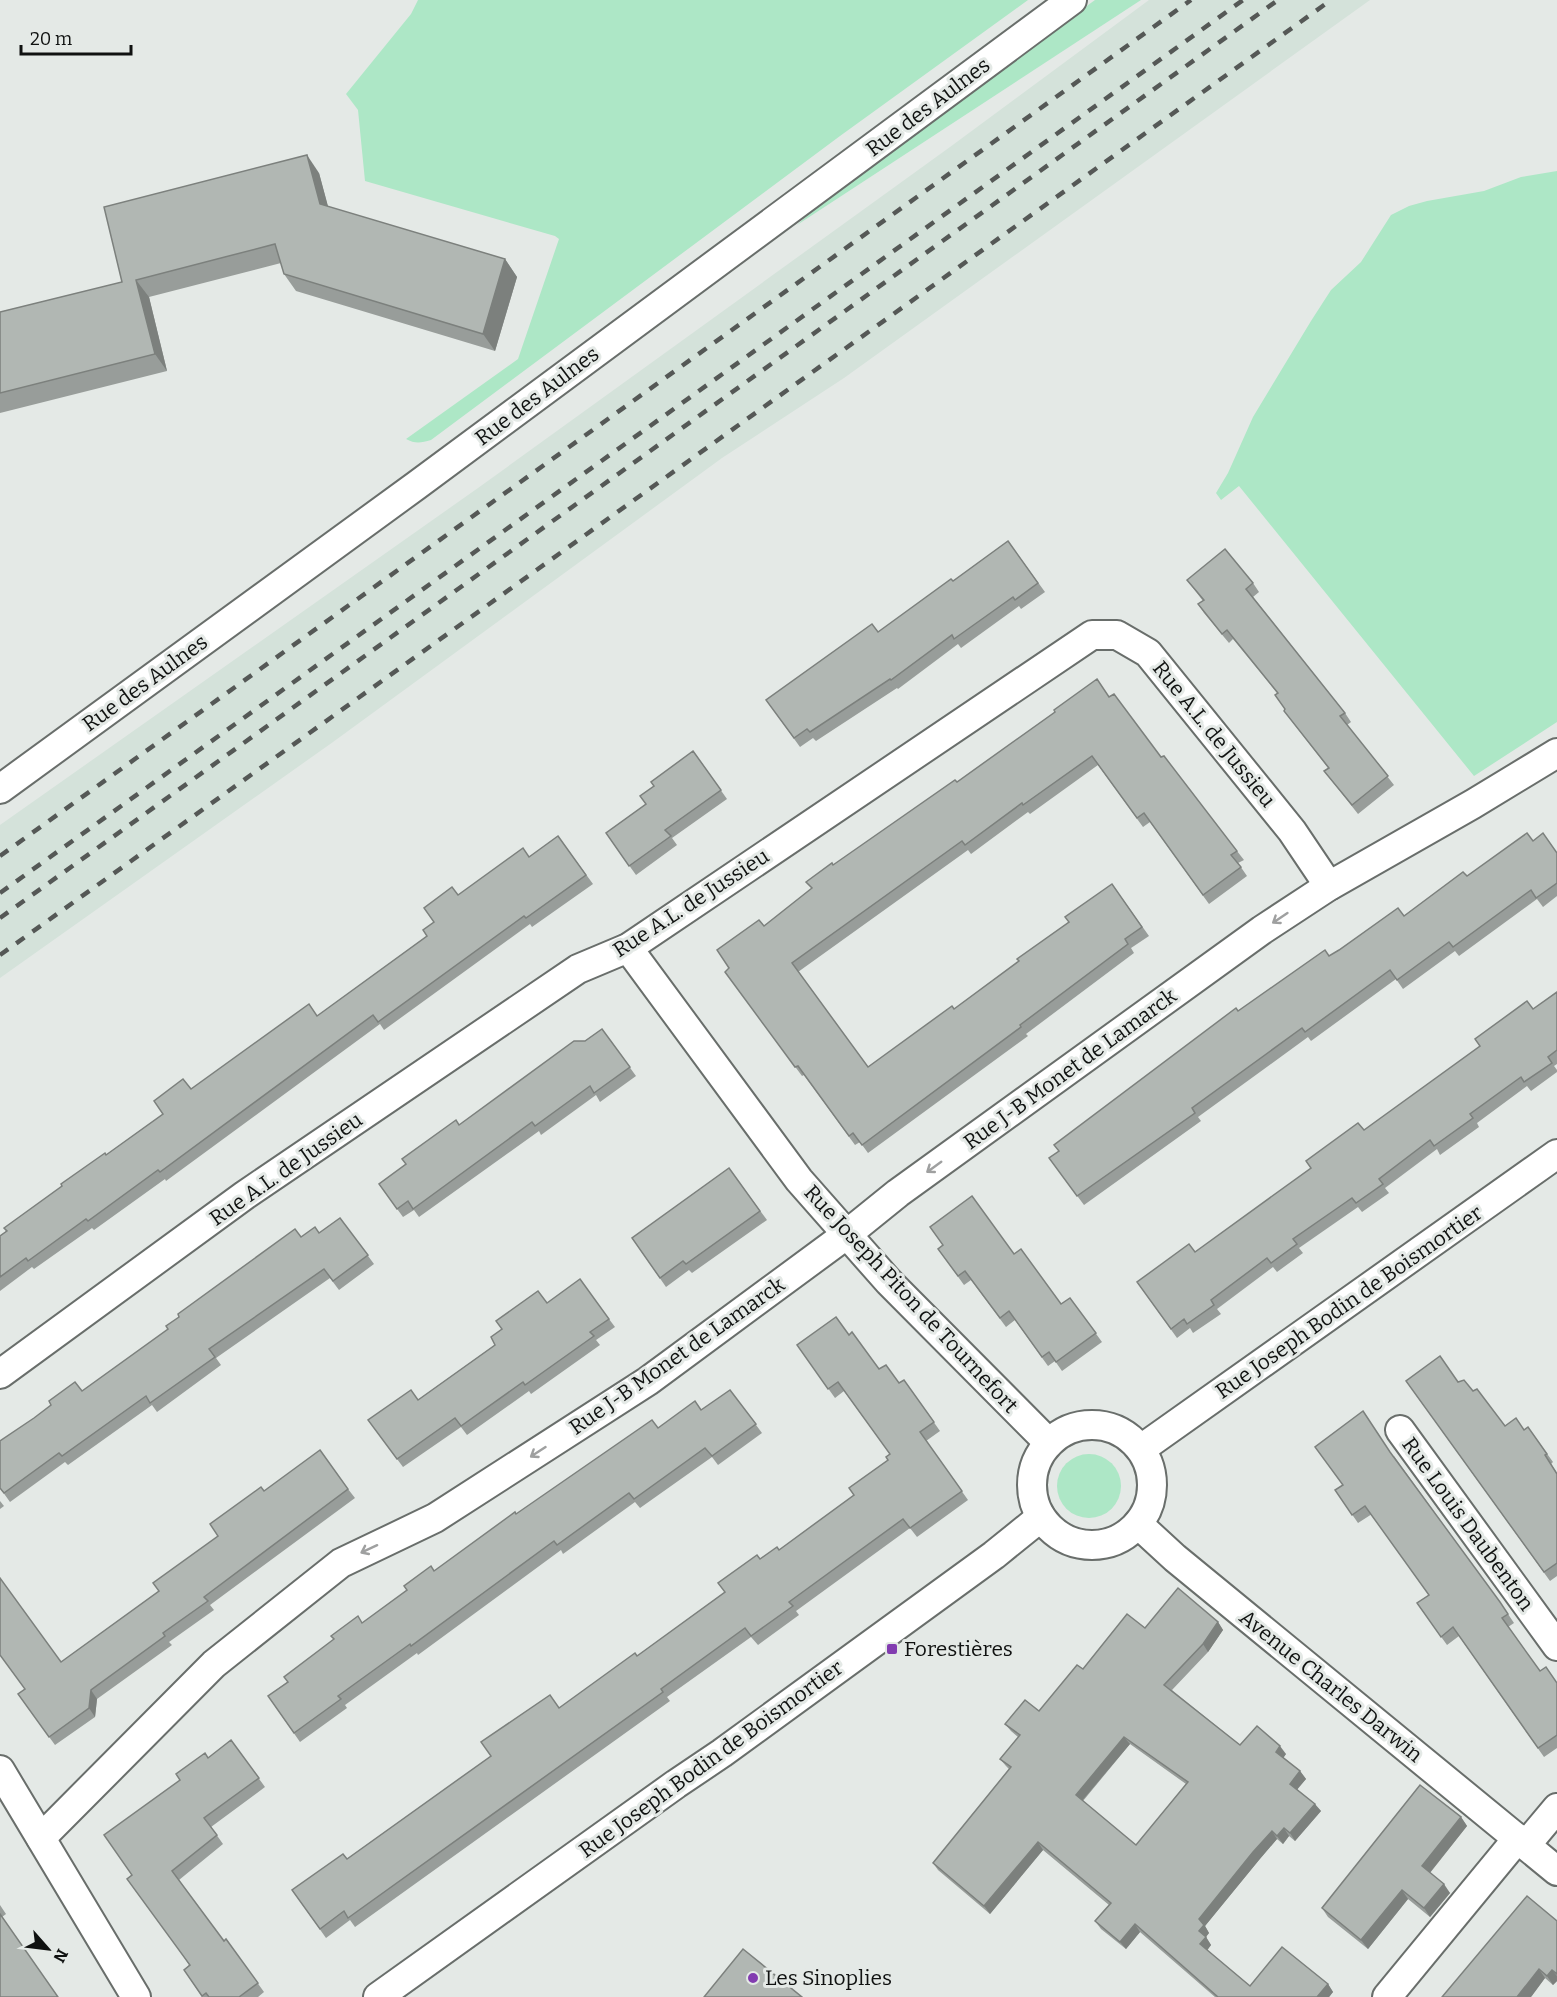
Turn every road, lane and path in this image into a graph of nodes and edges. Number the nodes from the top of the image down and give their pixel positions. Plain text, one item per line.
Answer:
1 (1072, 0) edge
2 (1557, 753) edge
3 (0, 789) edge
4 (1329, 886) junction
5 (628, 948) junction
6 (1557, 1154) edge
7 (846, 1235) junction
8 (0, 1374) edge
9 (1400, 1430) dead end
10 (1049, 1443) junction
11 (1141, 1449) junction
12 (1041, 1517) junction
13 (1138, 1524) junction
14 (1557, 1646) edge
15 (0, 1770) edge
16 (1557, 1808) edge
17 (41, 1838) junction
18 (1522, 1842) junction
19 (1557, 1871) edge
20 (136, 1997) edge
21 (378, 1997) edge
22 (1387, 1997) edge

1 - 3 street, Rue des Aulnes
2 - 4 street, Rue J-B Monet de Lamarck
4 - 5 street, Rue A.L. de Jussieu
4 -> 7 street, Rue J-B Monet de Lamarck
5 - 7 street, Rue Joseph Piton de Tournefort
5 - 8 street, Rue A.L. de Jussieu
6 - 11 street, Rue Joseph Bodin de Boismortier
7 - 10 street, Rue Joseph Piton de Tournefort
7 -> 17 street, Rue J-B Monet de Lamarck
9 - 14 street, Rue Louis Daubenton
10 - 11 street
10 - 12 street
11 - 13 street
12 - 13 street
12 - 21 street, Rue Joseph Bodin de Boismortier
13 - 18 street, Avenue Charles Darwin
15 - 17 street
16 - 18 street
17 - 20 street
18 - 19 street, Avenue Charles Darwin
18 - 22 street

